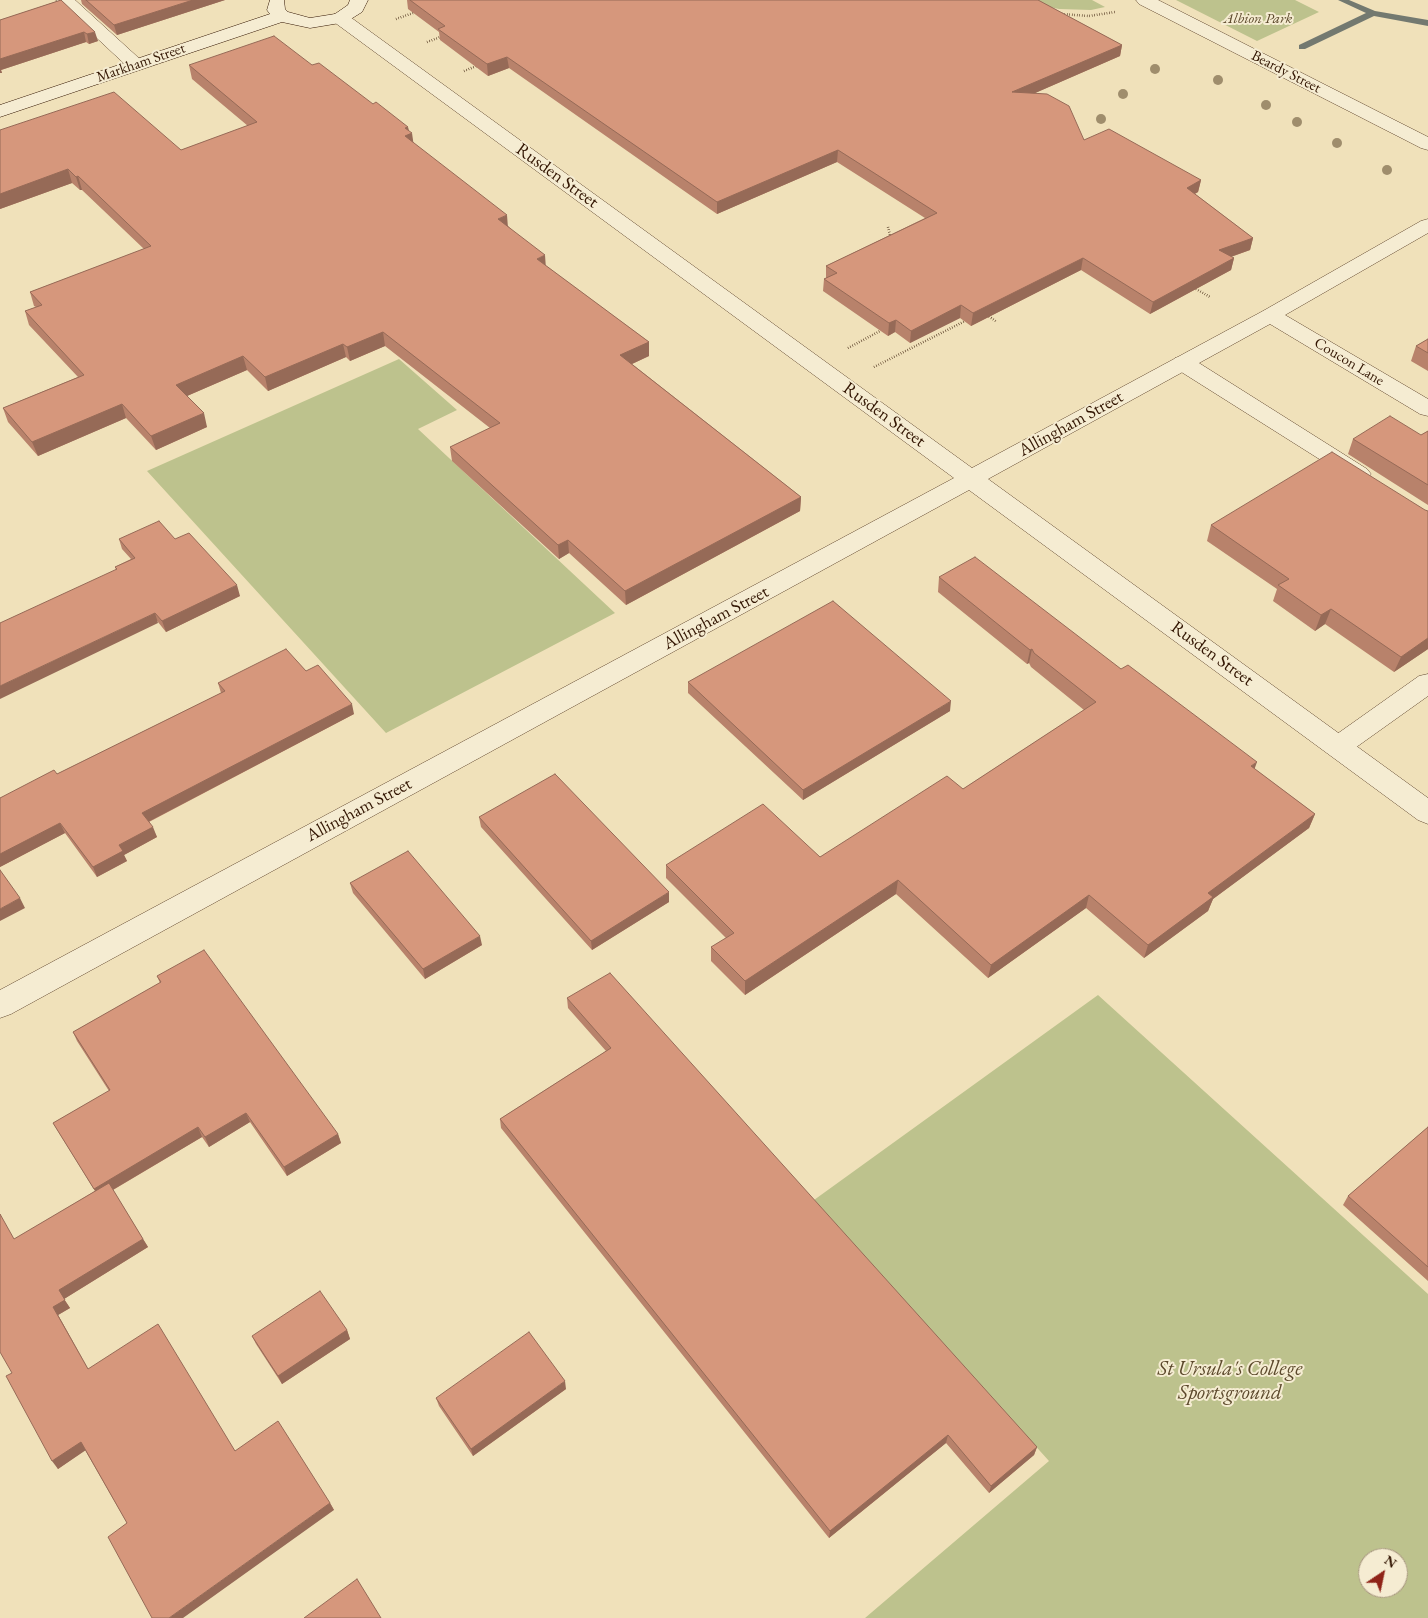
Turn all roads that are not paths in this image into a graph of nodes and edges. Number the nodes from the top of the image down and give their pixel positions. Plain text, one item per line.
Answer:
1 (65, 0) edge
2 (359, 0) edge
3 (1145, 0) edge
4 (280, 8) edge
5 (340, 18) junction
6 (136, 65) junction
7 (0, 111) edge
8 (1428, 144) edge
9 (1428, 225) edge
10 (1270, 315) junction
11 (1183, 363) junction
12 (1428, 409) edge
13 (972, 479) junction
14 (1379, 487) edge
15 (1428, 683) edge
16 (1338, 746) junction
17 (1428, 813) edge
18 (0, 1005) edge

1 - 6 street
2 - 5 street
3 - 8 street, Beardy Street
4 - 5 street
4 - 6 street, Markham Street
5 - 13 street, Rusden Street
6 - 7 street, Markham Street
9 - 10 street, Allingham Street
10 - 11 street, Allingham Street
10 - 12 street, Coucon Lane
11 - 13 street, Allingham Street
11 - 14 street
13 - 16 street, Rusden Street
13 - 18 street, Allingham Street
15 - 16 street
16 - 17 street, Rusden Street

